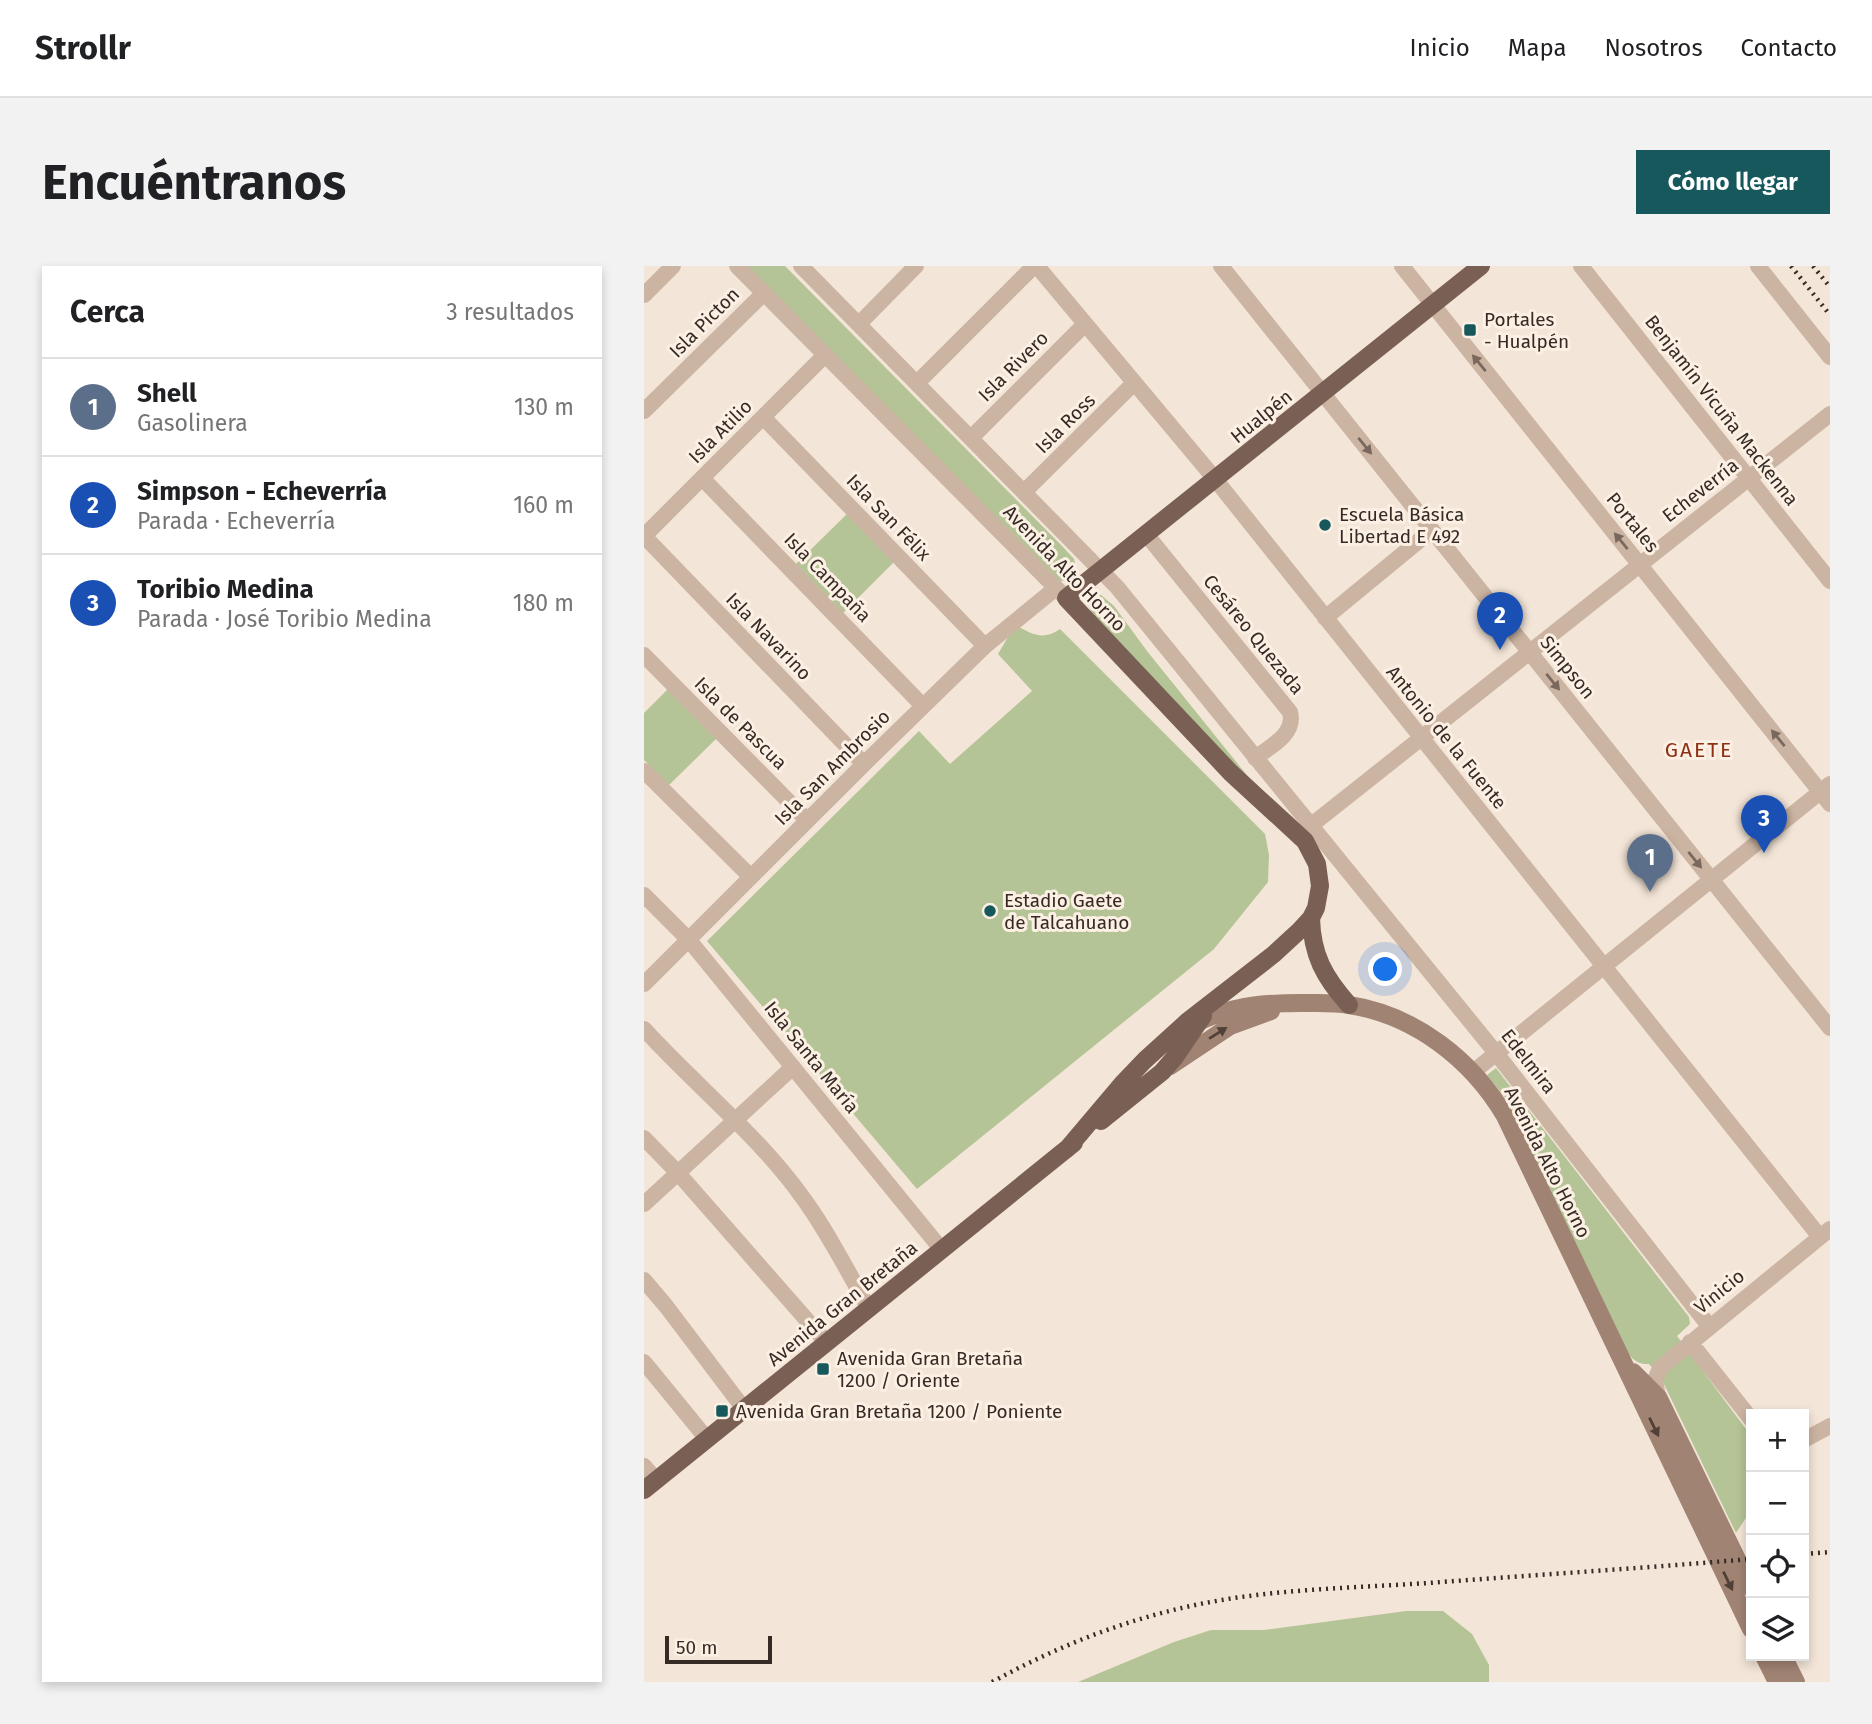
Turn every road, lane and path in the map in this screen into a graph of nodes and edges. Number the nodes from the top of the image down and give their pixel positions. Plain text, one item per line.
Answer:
1 (673, 266) edge
2 (737, 266) edge
3 (801, 266) edge
4 (916, 266) edge
5 (1035, 266) edge
6 (1222, 266) edge
7 (1402, 266) edge
8 (1481, 266) edge
9 (1581, 266) edge
10 (1758, 266) edge
11 (764, 293) junction
12 (644, 295) edge
13 (1433, 305) junction
14 (859, 324) junction
15 (1086, 324) junction
16 (825, 355) junction
17 (1830, 356) edge
18 (917, 383) junction
19 (1134, 383) junction
20 (1323, 393) junction
21 (644, 411) edge
22 (1830, 414) edge
23 (763, 417) junction
24 (971, 438) junction
25 (702, 478) junction
26 (1749, 478) junction
27 (1215, 479) junction
28 (1024, 492) junction
29 (1432, 530) junction
30 (1146, 534) junction
31 (644, 536) edge
32 (1640, 565) junction
33 (1101, 570) junction
34 (1830, 581) edge
35 (1061, 593) junction
36 (1325, 618) junction
37 (985, 646) junction
38 (1529, 652) junction
39 (644, 655) edge
40 (923, 706) junction
41 (1421, 738) junction
42 (1255, 758) junction
43 (863, 764) junction
44 (644, 771) edge
45 (1827, 793) edge
46 (807, 820) junction
47 (1305, 830) junction
48 (751, 877) junction
49 (1711, 880) junction
50 (644, 895) edge
51 (1311, 918) junction
52 (689, 940) junction
53 (1603, 967) junction
54 (644, 984) edge
55 (1217, 998) junction
56 (1299, 1003) junction
57 (1349, 1005) junction
58 (1199, 1021) junction
59 (1830, 1028) edge
60 (644, 1029) edge
61 (1162, 1044) junction
62 (1496, 1053) junction
63 (793, 1067) junction
64 (1162, 1072) junction
65 (1473, 1072) junction
66 (735, 1121) junction
67 (644, 1138) edge
68 (1067, 1149) junction
69 (678, 1173) junction
70 (644, 1204) edge
71 (1825, 1233) edge
72 (942, 1250) junction
73 (644, 1280) edge
74 (869, 1309) junction
75 (1709, 1326) junction
76 (827, 1342) junction
77 (1690, 1342) junction
78 (644, 1362) edge
79 (1625, 1365) junction
80 (1658, 1397) junction
81 (744, 1409) junction
82 (1746, 1413) edge
83 (1830, 1426) edge
84 (1809, 1437) edge
85 (707, 1439) junction
86 (644, 1466) edge
87 (650, 1485) edge
88 (1746, 1578) edge
89 (1746, 1619) edge
90 (1766, 1661) edge
91 (1786, 1661) edge
92 (1777, 1682) edge
93 (1796, 1682) edge

1 - 12 street
2 - 11 street, Avenida Alto Horno
3 - 14 street, Avenida Alto Horno
4 - 14 street
5 - 15 street, Antonio de la Fuente
5 - 18 street
6 - 20 street, Simpson
7 - 13 street, Portales
8 - 13 main road, Hualpén
9 - 26 street, Benjamín Vicuña Mackenna
10 - 17 street
11 - 16 street, Avenida Alto Horno
11 - 21 street, Isla Picton
13 - 20 main road, Hualpén
32 -> 13 street, Portales
14 - 18 street, Avenida Alto Horno
15 - 19 street, Antonio de la Fuente
15 - 24 street, Isla Rivero
16 - 23 street, Isla Atilio
16 - 35 street, Avenida Alto Horno
18 - 24 street, Avenida Alto Horno
19 - 27 street, Antonio de la Fuente
19 - 28 street, Isla Ross
20 - 27 main road, Hualpén
20 -> 29 street, Simpson
22 - 26 street, Echeverría
23 - 25 street, Isla Atilio
23 - 37 street, Isla San Félix
24 - 28 street, Avenida Alto Horno
25 - 31 street, Isla Atilio
25 - 40 street, Isla Campaña
26 - 32 street, Echeverría
26 - 34 street, Benjamín Vicuña Mackenna
27 - 30 main road, Hualpén
27 - 36 street, Antonio de la Fuente
28 - 33 street, Avenida Alto Horno
29 - 36 street
29 - 38 street, Simpson
30 - 33 main road, Hualpén
30 - 42 street, Cesáreo Quezada
31 - 43 street, Isla Navarino
32 - 38 street, Echeverría
45 -> 32 street, Portales
33 - 35 main road, Hualpén
33 - 42 street, Avenida Alto Horno
35 - 37 street, Isla San Ambrosio
35 - 47 main road, Avenida Alto Horno
36 - 41 street, Antonio de la Fuente
37 - 40 street, Isla San Ambrosio
38 - 41 street, Echeverría
38 -> 49 street, Simpson
39 - 46 street, Isla de Pascua
40 - 43 street, Isla San Ambrosio
41 - 47 street, Echeverría
41 - 53 street, Antonio de la Fuente
42 - 47 street, Avenida Alto Horno
43 - 46 street, Isla San Ambrosio
44 - 48 street
45 - 49 street
46 - 48 street, Isla San Ambrosio
47 - 51 main road, Avenida Alto Horno
47 - 62 street, Edelmira
48 - 52 street, Isla San Ambrosio
49 - 53 street
49 - 59 street, Simpson
50 - 52 street, Isla Santa María
51 - 55 main road, Avenida Gran Bretaña
51 - 57 main road
52 - 54 street, Isla San Ambrosio
52 - 63 street, Isla Santa María
53 - 62 street
53 - 71 street, Antonio de la Fuente
55 - 58 main road, Avenida Gran Bretaña
55 - 61 main road, Avenida Gran Bretaña
56 - 57 main road, Avenida Gran Bretaña
56 - 58 main road, Avenida Gran Bretaña
64 -> 56 main road, Avenida Gran Bretaña
57 - 65 main road, Avenida Alto Horno
58 - 61 main road, Avenida Gran Bretaña
58 - 64 main road
60 - 66 street
61 - 68 main road, Avenida Gran Bretaña
62 - 65 street
62 - 75 street, Edelmira
63 - 66 street
63 - 72 street, Isla Santa María
64 - 68 main road, Avenida Gran Bretaña
65 - 79 main road, Avenida Alto Horno
66 - 69 street
66 - 74 street
67 - 69 street
68 - 72 main road, Avenida Gran Bretaña
69 - 70 street
69 - 76 street
71 - 75 street, Vinicio
72 - 74 main road, Avenida Gran Bretaña
73 - 81 street
74 - 76 main road, Avenida Gran Bretaña
75 - 77 street, Vinicio
76 - 81 main road, Avenida Gran Bretaña
77 - 80 street, Vinicio
77 - 82 street
78 - 85 street
79 - 80 main road, Avenida Alto Horno
79 -> 89 main road, Avenida Alto Horno
80 - 88 main road, Avenida Alto Horno
81 - 85 main road, Avenida Gran Bretaña
83 - 84 street
85 - 87 main road, Avenida Gran Bretaña
86 - 87 street
90 - 92 main road
91 - 93 main road

